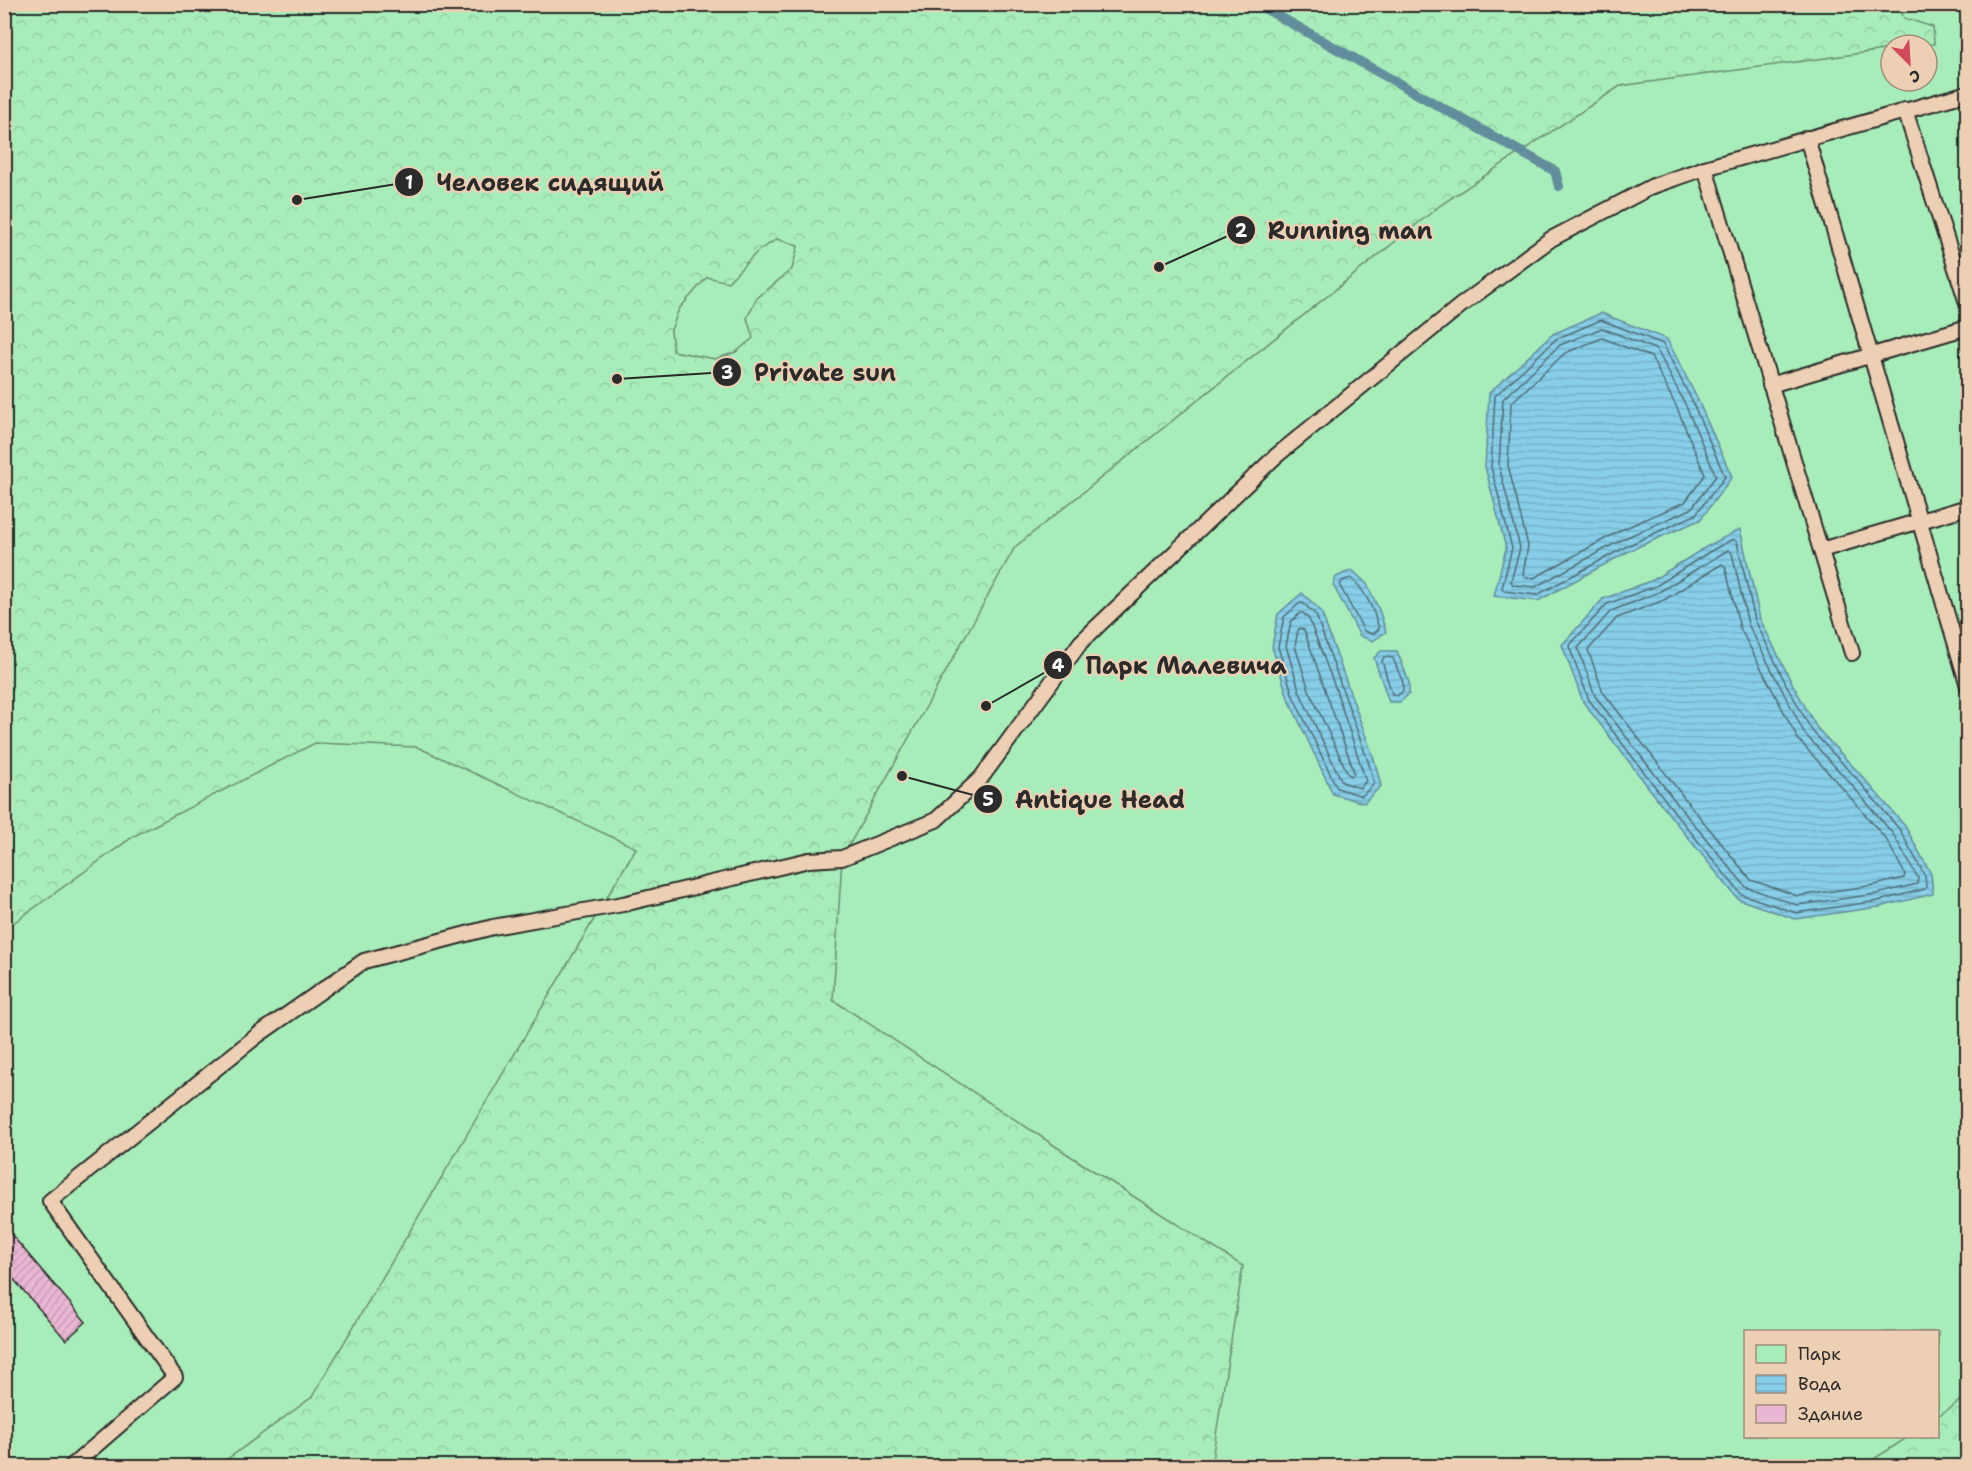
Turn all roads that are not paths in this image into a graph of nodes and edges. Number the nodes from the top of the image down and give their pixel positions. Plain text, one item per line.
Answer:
1 (1968, 93) edge
2 (1905, 110) junction
3 (1807, 138) junction
4 (1705, 168) junction
5 (1968, 306) edge
6 (1968, 327) edge
7 (1871, 356) junction
8 (1770, 385) junction
9 (1968, 507) edge
10 (1920, 521) junction
11 (1821, 550) junction
12 (1852, 652) dead end
13 (1968, 686) edge
14 (72, 1467) edge

1 - 2 lane
2 - 3 lane
2 - 5 lane
3 - 4 lane
3 - 7 lane
4 - 8 lane
4 - 14 lane
6 - 7 lane
7 - 8 lane
7 - 10 lane
8 - 11 lane
9 - 10 lane
10 - 11 lane
10 - 13 lane
11 - 12 lane

